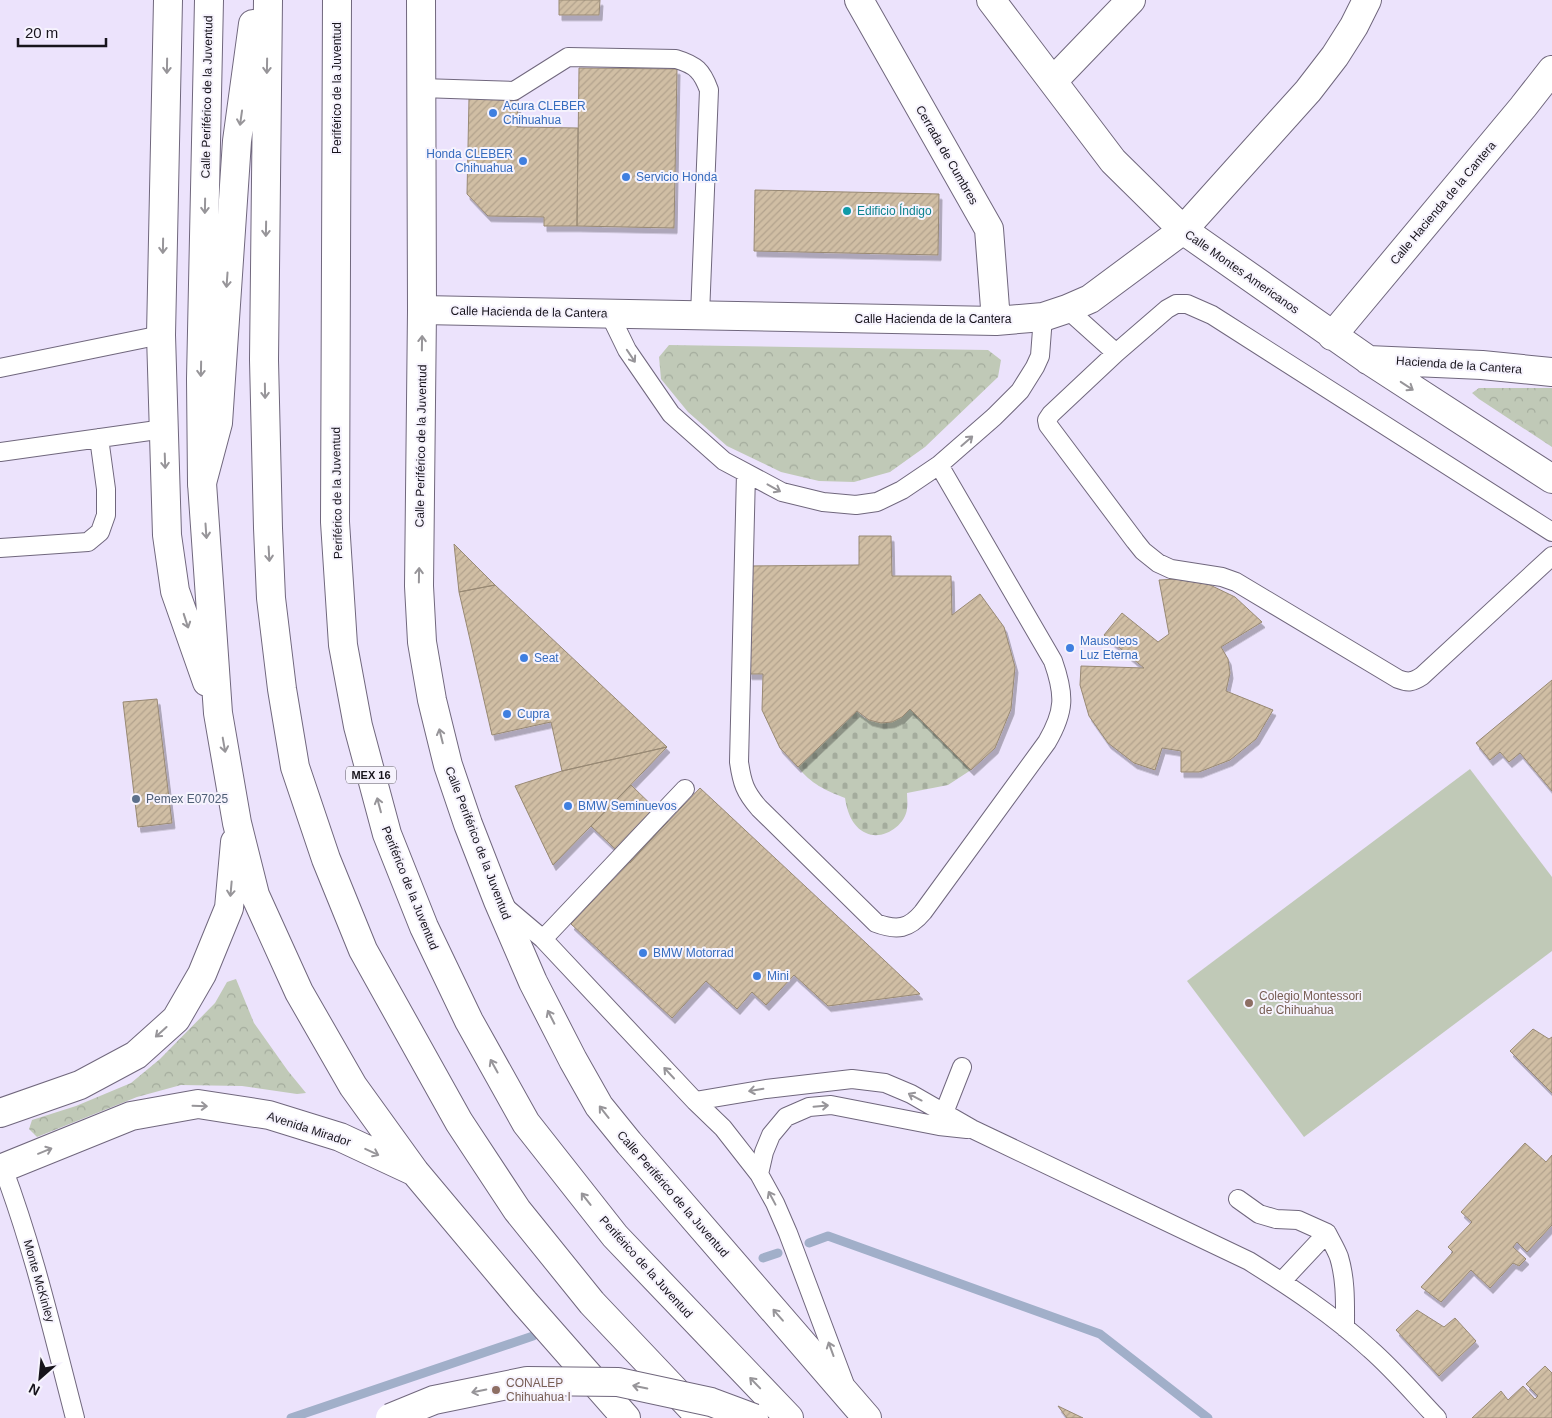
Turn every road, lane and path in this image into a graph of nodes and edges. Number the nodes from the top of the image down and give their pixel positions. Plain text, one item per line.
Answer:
1 (168, 0) edge
2 (209, 0) edge
3 (256, 0) edge
4 (268, 0) edge
5 (338, 0) edge
6 (421, 0) edge
7 (859, 0) edge
8 (991, 0) edge
9 (1131, 0) edge
10 (1367, 0) edge
11 (1552, 70) edge
12 (1052, 81) junction
13 (421, 88) junction
14 (165, 136) junction
15 (206, 138) junction
16 (1183, 230) junction
17 (422, 310) junction
18 (609, 313) junction
19 (1056, 313) junction
20 (700, 315) junction
21 (996, 321) junction
22 (161, 335) junction
23 (1332, 336) junction
24 (1116, 352) junction
25 (1366, 359) junction
26 (0, 368) edge
27 (1552, 372) edge
28 (164, 429) junction
29 (99, 438) junction
30 (0, 452) edge
31 (939, 465) junction
32 (746, 472) junction
33 (1552, 479) edge
34 (202, 484) junction
35 (1552, 532) edge
36 (0, 548) edge
37 (1552, 556) edge
38 (218, 713) junction
39 (685, 789) dead end
40 (237, 823) junction
41 (498, 901) junction
42 (543, 939) junction
43 (962, 1067) dead end
44 (695, 1101) junction
45 (0, 1113) edge
46 (941, 1120) junction
47 (1, 1167) edge
48 (415, 1172) junction
49 (760, 1174) junction
50 (1238, 1199) dead end
51 (1327, 1233) junction
52 (1282, 1281) junction
53 (1345, 1328) junction
54 (848, 1395) junction
55 (73, 1410) edge
56 (390, 1418) edge
57 (626, 1418) edge
58 (701, 1418) edge
59 (754, 1418) edge
60 (789, 1418) edge
61 (867, 1418) edge
62 (1437, 1418) edge

1 -> 14 main road
2 - 15 main road, Calle Periférico de la Juventud
3 -> 34 main road
4 -> 58 main road
60 -> 5 main road, Periférico de la Juventud / MEX 16
6 - 13 main road, Calle Periférico de la Juventud
7 - 21 main road, Cerrada de Cumbres
8 - 12 main road, Calle Montes Americanos
9 - 12 main road
10 - 16 main road, Calle Hacienda de la Cantera
11 - 23 main road, Calle Hacienda de la Cantera
12 - 16 main road, Calle Montes Americanos
13 - 17 main road, Calle Periférico de la Juventud
13 - 20 lane
14 - 15 main road
14 -> 22 main road
15 -> 34 main road, Calle Periférico de la Juventud
16 - 19 main road, Calle Hacienda de la Cantera
16 - 23 main road, Calle Montes Americanos
17 - 18 main road, Calle Hacienda de la Cantera
41 -> 17 main road, Calle Periférico de la Juventud
18 - 20 main road, Calle Hacienda de la Cantera
18 -> 32 lane
19 - 21 main road, Calle Hacienda de la Cantera
19 - 24 lane
31 -> 19 lane
20 - 21 main road, Calle Hacienda de la Cantera
22 - 26 lane
22 - 28 main road
23 - 25 main road, Calle Montes Americanos
24 - 35 lane
24 - 37 lane
25 - 27 main road, Hacienda de la Cantera
25 -> 33 main road, Calle Montes Americanos
28 - 29 lane
28 -> 38 main road
29 - 30 lane
29 - 36 lane
32 -> 31 lane
31 - 32 lane
34 -> 38 main road, Calle Periférico de la Juventud
38 -> 40 main road, Calle Periférico de la Juventud
39 - 42 lane
40 -> 45 main road
40 - 48 main road, Calle Periférico de la Juventud
41 - 42 lane
54 -> 41 main road, Calle Periférico de la Juventud
44 -> 42 lane
43 - 46 lane
46 -> 44 lane
44 - 49 lane
49 -> 46 lane
46 - 52 lane
47 -> 48 main road, Avenida Mirador
47 - 55 lane, Monte McKinley
48 - 57 main road, Calle Periférico de la Juventud
54 -> 49 lane
50 - 51 lane
51 - 52 lane
51 - 53 lane
52 - 53 lane
53 - 62 lane
54 - 61 main road, Calle Periférico de la Juventud
59 -> 56 main road, bridge

